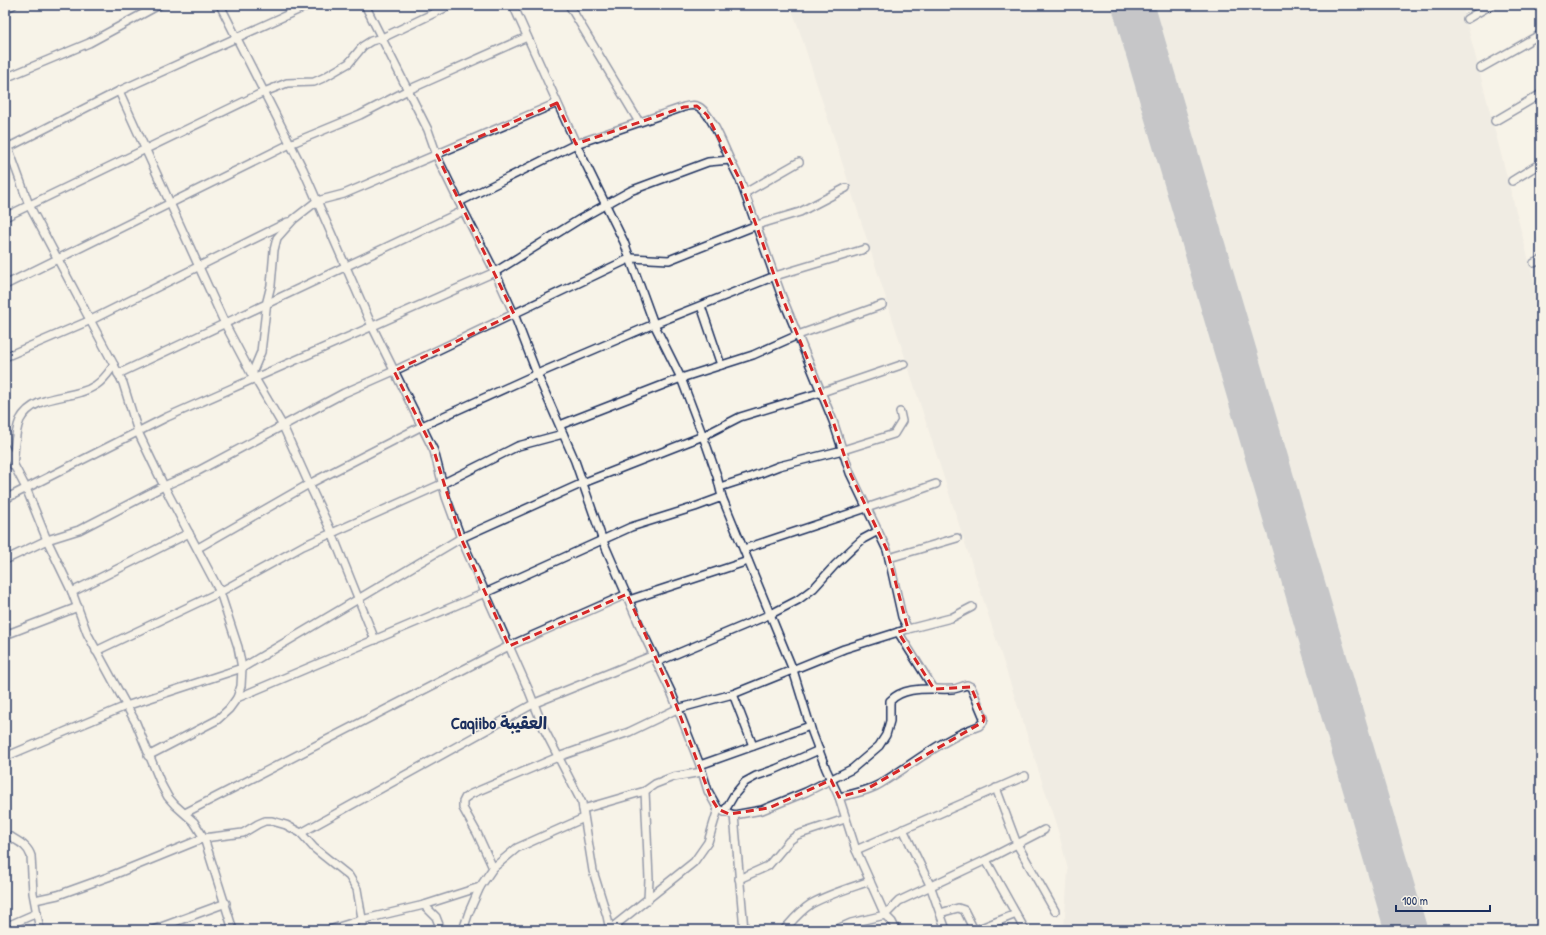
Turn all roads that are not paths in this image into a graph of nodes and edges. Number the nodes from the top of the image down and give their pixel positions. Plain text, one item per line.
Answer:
1 (14, 5) edge
2 (159, 5) edge
3 (220, 5) edge
4 (309, 5) edge
5 (365, 5) edge
6 (451, 5) edge
7 (513, 5) edge
8 (569, 5) edge
9 (1491, 5) edge
10 (5, 9) edge
11 (1467, 19) dead end
12 (1541, 34) edge
13 (527, 37) junction
14 (236, 38) junction
15 (382, 38) junction
16 (1481, 68) dead end
17 (5, 78) edge
18 (408, 90) junction
19 (119, 91) junction
20 (264, 92) junction
21 (1541, 94) edge
22 (557, 103) junction
23 (1495, 121) dead end
24 (639, 122) junction
25 (5, 139) edge
26 (290, 144) junction
27 (576, 144) junction
28 (7, 148) edge
29 (146, 149) junction
30 (437, 155) junction
31 (730, 160) junction
32 (799, 162) dead end
33 (1541, 163) edge
34 (1512, 180) dead end
35 (846, 188) dead end
36 (745, 193) junction
37 (317, 201) junction
38 (459, 202) junction
39 (169, 204) junction
40 (605, 204) junction
41 (29, 205) junction
42 (463, 212) junction
43 (5, 217) edge
44 (294, 219) junction
45 (757, 225) junction
46 (865, 249) dead end
47 (631, 258) junction
48 (57, 259) junction
49 (198, 267) junction
50 (346, 267) junction
51 (495, 272) junction
52 (775, 276) junction
53 (5, 285) edge
54 (266, 304) junction
55 (882, 305) dead end
56 (701, 306) junction
57 (514, 314) junction
58 (91, 320) junction
59 (225, 324) junction
60 (654, 324) junction
61 (372, 326) junction
62 (798, 335) junction
63 (5, 358) edge
64 (114, 364) junction
65 (904, 364) dead end
66 (722, 365) junction
67 (394, 371) junction
68 (118, 374) junction
69 (537, 374) junction
70 (681, 378) junction
71 (254, 379) junction
72 (822, 392) junction
73 (900, 412) dead end
74 (560, 425) junction
75 (283, 426) junction
76 (422, 426) junction
77 (138, 432) junction
78 (563, 434) junction
79 (703, 436) junction
80 (5, 448) edge
81 (843, 450) junction
82 (13, 466) junction
83 (444, 483) junction
84 (583, 483) junction
85 (309, 484) junction
86 (936, 484) dead end
87 (164, 486) junction
88 (720, 487) junction
89 (26, 488) junction
90 (722, 497) junction
91 (5, 499) edge
92 (867, 509) junction
93 (878, 532) junction
94 (189, 533) junction
95 (332, 533) junction
96 (461, 538) junction
97 (957, 538) dead end
98 (47, 540) junction
99 (603, 541) junction
100 (198, 548) junction
101 (744, 549) junction
102 (889, 558) junction
103 (5, 560) edge
104 (748, 561) junction
105 (72, 592) junction
106 (220, 592) junction
107 (485, 593) junction
108 (628, 597) junction
109 (359, 599) junction
110 (78, 607) junction
111 (972, 608) dead end
112 (771, 614) junction
113 (908, 629) junction
114 (898, 632) junction
115 (5, 635) edge
116 (375, 640) junction
117 (509, 646) junction
118 (96, 651) junction
119 (656, 659) junction
120 (242, 668) junction
121 (793, 670) junction
122 (934, 689) junction
123 (733, 694) junction
124 (237, 698) junction
125 (535, 703) junction
126 (126, 706) junction
127 (678, 709) junction
128 (810, 726) junction
129 (753, 746) junction
130 (819, 750) junction
131 (148, 756) junction
132 (5, 757) edge
133 (558, 757) junction
134 (701, 768) junction
135 (1025, 776) dead end
136 (831, 780) junction
137 (996, 788) junction
138 (645, 791) junction
139 (839, 797) junction
140 (583, 809) junction
141 (721, 811) junction
142 (185, 813) junction
143 (734, 815) junction
144 (584, 818) junction
145 (845, 819) junction
146 (903, 829) junction
147 (1044, 830) dead end
148 (301, 833) junction
149 (11, 837) dead end
150 (204, 838) junction
151 (1017, 844) junction
152 (856, 850) junction
153 (986, 860) junction
154 (493, 868) junction
155 (739, 879) junction
156 (870, 881) junction
157 (930, 885) junction
158 (480, 887) junction
159 (35, 900) junction
160 (648, 900) junction
161 (226, 903) junction
162 (424, 905) junction
163 (1055, 911) dead end
164 (37, 913) junction
165 (940, 913) junction
166 (1016, 914) junction
167 (885, 915) junction
168 (361, 920) junction
169 (5, 927) edge
170 (165, 928) edge
171 (40, 930) edge
172 (153, 930) edge
173 (233, 930) edge
174 (329, 930) edge
175 (364, 930) edge
176 (441, 930) edge
177 (463, 930) edge
178 (610, 930) edge
179 (744, 930) edge
180 (784, 930) edge
181 (835, 930) edge
182 (896, 930) edge
183 (946, 930) edge
184 (975, 930) edge
185 (1025, 930) edge

1 - 10 street
2 - 17 street
3 - 14 street
4 - 14 street
5 - 15 street
6 - 15 street
7 - 13 street
8 - 24 street
9 - 11 street
12 - 16 street
13 - 18 street
13 - 22 street
14 - 19 street
14 - 20 street
15 - 18 street
15 - 20 street
18 - 26 street
18 - 30 street
19 - 28 street
19 - 29 street
20 - 26 street
20 - 29 street
21 - 23 street
22 - 27 street
22 - 30 street
24 - 27 street
24 - 31 street
25 - 28 street
26 - 37 street
26 - 39 street
27 - 38 street
27 - 40 street
28 - 41 street
29 - 39 street
29 - 41 street
30 - 37 street
30 - 38 street
31 - 36 street
31 - 40 street
32 - 36 street
33 - 34 street
35 - 45 street
36 - 45 street
37 - 44 street
37 - 50 street
38 - 42 street
39 - 48 street
39 - 49 street
40 - 47 street
40 - 51 street
41 - 43 street
41 - 48 street
42 - 50 street
42 - 51 street
44 - 49 street
44 - 54 street
45 - 47 street
45 - 52 street
46 - 52 street
47 - 57 street
47 - 60 street
48 - 53 street
48 - 58 street
49 - 58 street
49 - 59 street
50 - 54 street
50 - 61 street
51 - 57 street
51 - 61 street
52 - 56 street
52 - 62 street
54 - 59 street
54 - 71 street
55 - 62 street
56 - 60 street
56 - 66 street
57 - 67 street
57 - 69 street
58 - 63 street
58 - 64 street
59 - 68 street
59 - 71 street
60 - 69 street
60 - 70 street
61 - 67 street
61 - 71 street
62 - 66 street
62 - 72 street
64 - 68 street
64 - 82 street
65 - 72 street
66 - 70 street
67 - 75 street
67 - 76 street
68 - 77 street
69 - 74 street
69 - 76 street
70 - 74 street
70 - 79 street
71 - 75 street
71 - 77 street
72 - 79 street
72 - 81 street
73 - 81 street
74 - 78 street
75 - 85 street
75 - 87 street
76 - 83 street
76 - 85 street
77 - 87 street
77 - 89 street
78 - 83 street
78 - 84 street
79 - 84 street
79 - 88 street
80 - 82 street
81 - 88 street
81 - 92 street
82 - 89 street
83 - 95 street
83 - 96 street
84 - 96 street
84 - 99 street
85 - 95 street
85 - 100 street
86 - 92 street
87 - 94 street
87 - 98 street
88 - 90 street
89 - 91 street
89 - 98 street
90 - 99 street
90 - 101 street
92 - 93 street
92 - 101 street
93 - 102 street
93 - 112 street
94 - 100 street
94 - 105 street
95 - 106 street
95 - 109 street
96 - 107 street
96 - 109 street
97 - 102 street
98 - 103 street
98 - 105 street
99 - 107 street
99 - 108 street
100 - 106 street
101 - 104 street
102 - 113 street
104 - 108 street
104 - 112 street
105 - 110 street
106 - 118 street
106 - 120 street
107 - 116 street
107 - 117 street
108 - 117 street
108 - 119 street
109 - 116 street
109 - 120 street
110 - 115 street
110 - 118 street
111 - 113 street
112 - 119 street
112 - 121 street
113 - 114 street
114 - 121 street
114 - 122 street
116 - 124 street
117 - 125 street
117 - 142 street
118 - 126 street
119 - 125 street
119 - 127 street
120 - 124 street
120 - 126 street
121 - 123 street
121 - 128 street
122 - 136 street
122 - 139 street
123 - 127 street
123 - 129 street
124 - 131 street
125 - 133 street
125 - 148 street
126 - 131 street
126 - 132 street
127 - 133 street
127 - 134 street
128 - 129 street
128 - 130 street
129 - 134 street
130 - 136 street
130 - 141 street
131 - 142 street
133 - 140 street
133 - 154 street
134 - 138 street
134 - 141 street
135 - 137 street
136 - 139 street
136 - 143 street
137 - 146 street
137 - 151 street
138 - 140 street
138 - 160 street
139 - 145 street
140 - 144 street
141 - 143 street
141 - 160 street
142 - 150 street
143 - 155 street
144 - 154 street
144 - 178 street
145 - 152 street
145 - 155 street
146 - 152 street
146 - 157 street
147 - 151 street
148 - 150 street
148 - 168 street
149 - 159 street
150 - 159 street
150 - 161 street
151 - 153 street
151 - 163 street
152 - 156 street
153 - 157 street
153 - 166 street
154 - 158 street
155 - 179 street
156 - 167 street
156 - 180 street
157 - 165 street
157 - 167 street
158 - 162 street
158 - 177 street
159 - 164 street
160 - 178 street
161 - 170 street
161 - 173 street
162 - 168 street
162 - 176 street
164 - 169 street
164 - 171 street
165 - 183 street
165 - 184 street
166 - 184 street
166 - 185 street
167 - 181 street
167 - 182 street
168 - 174 street
168 - 175 street
170 - 172 street

